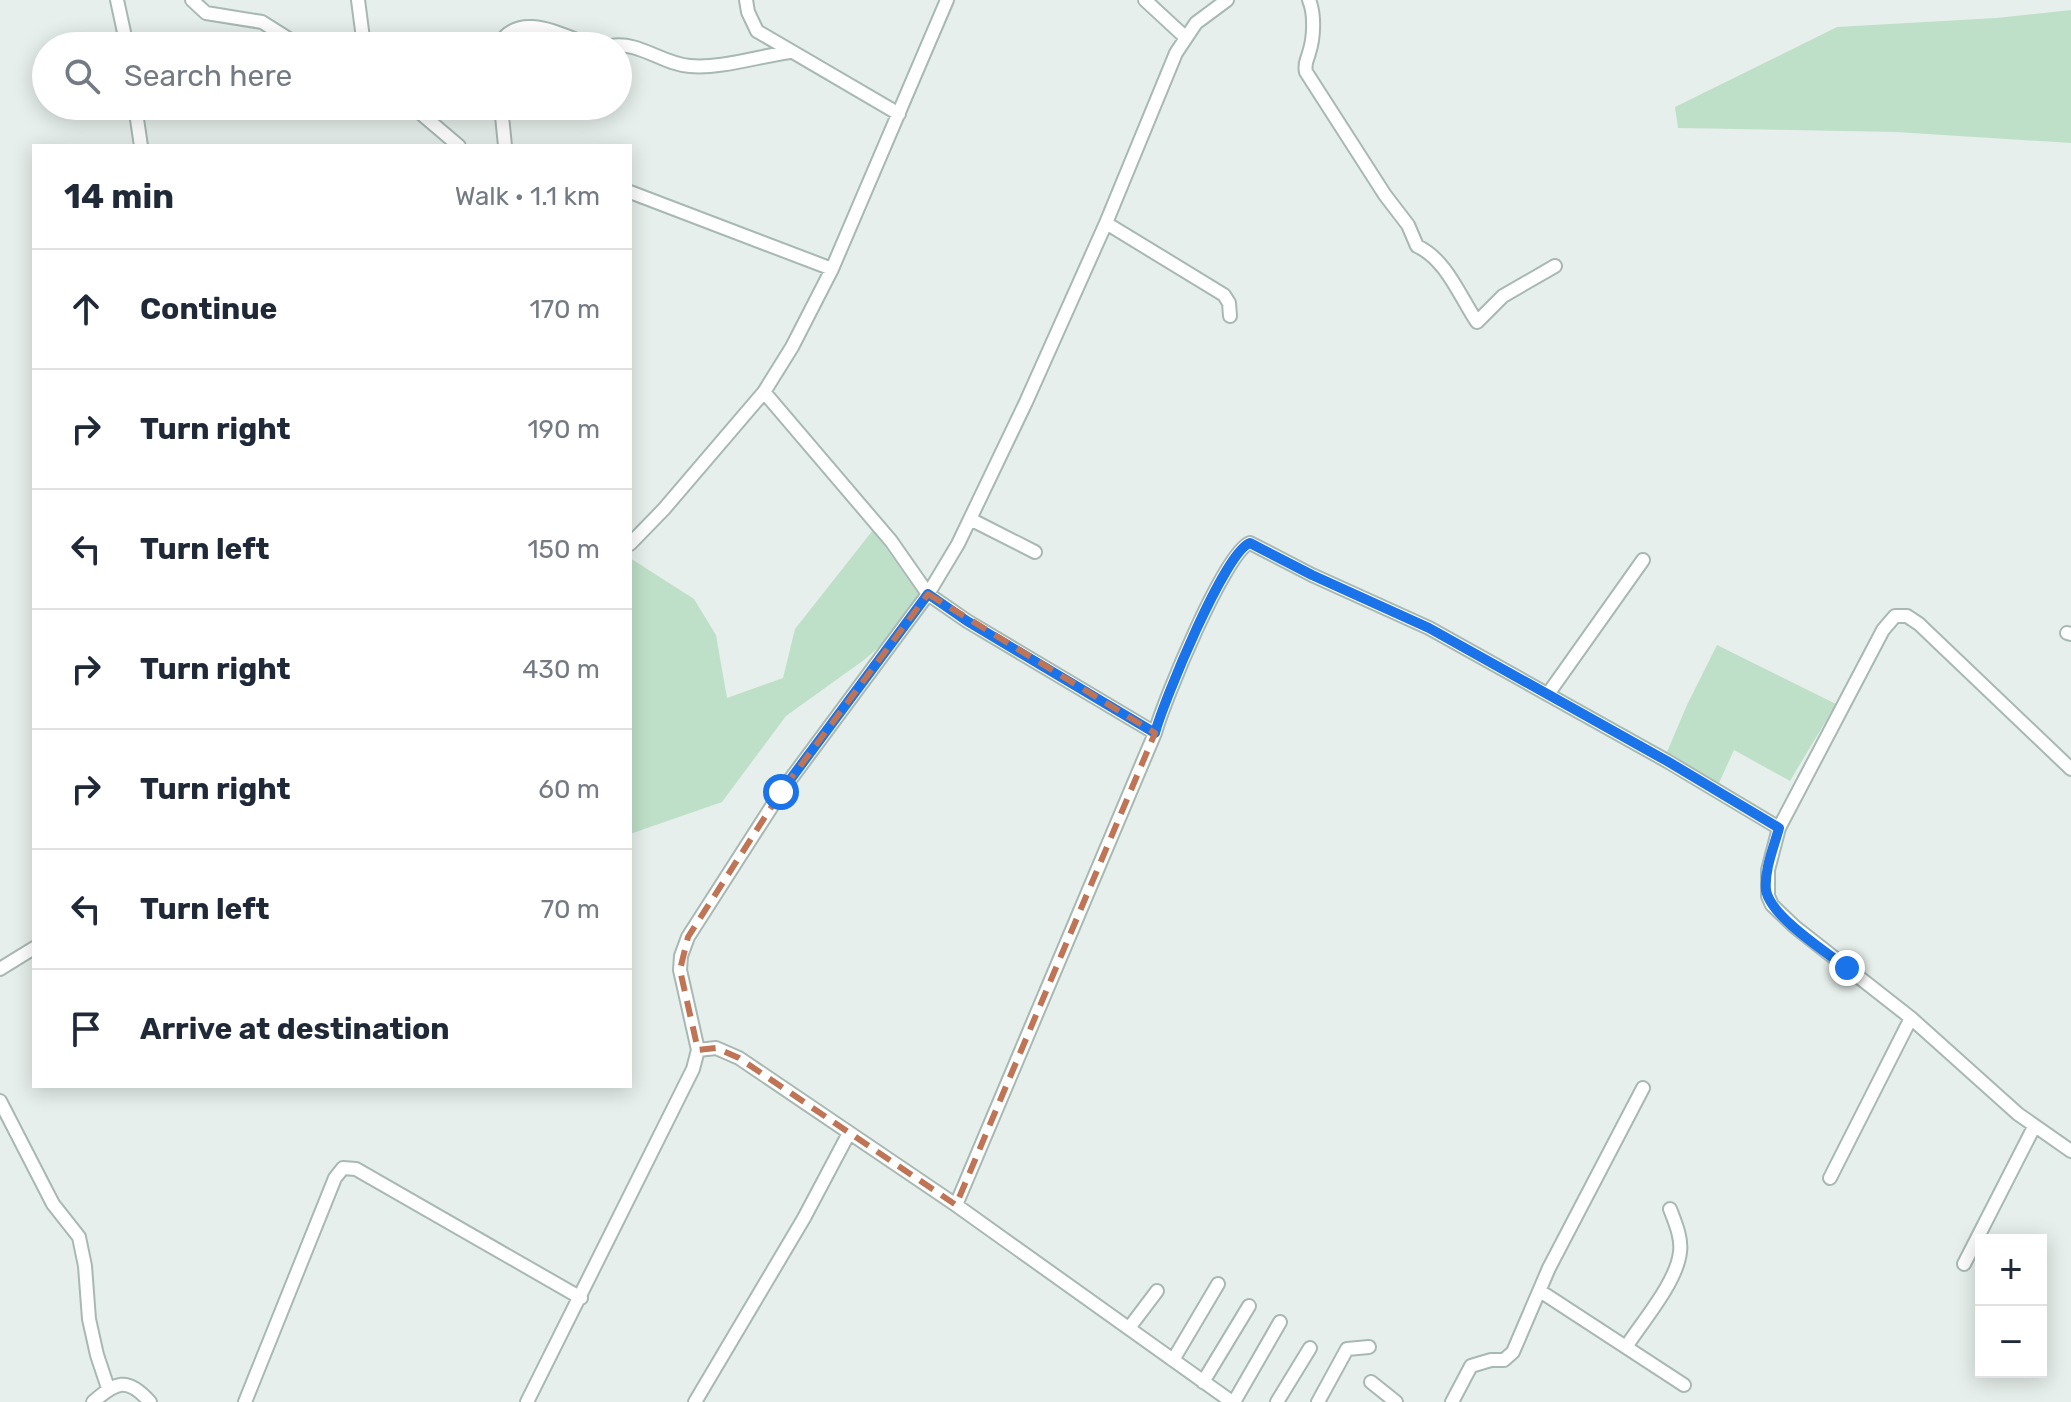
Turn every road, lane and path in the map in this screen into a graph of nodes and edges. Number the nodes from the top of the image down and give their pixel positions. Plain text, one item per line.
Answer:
1 (117, 0) edge
2 (192, 0) edge
3 (358, 0) edge
4 (746, 0) edge
5 (947, 0) edge
6 (1145, 0) edge
7 (1227, 0) edge
8 (1309, 0) edge
9 (124, 32) edge
10 (278, 32) edge
11 (362, 32) edge
12 (512, 32) edge
13 (561, 32) edge
14 (1185, 37) junction
15 (632, 47) edge
16 (790, 52) junction
17 (899, 114) junction
18 (137, 120) edge
19 (428, 120) edge
20 (502, 120) edge
21 (141, 144) edge
22 (457, 144) edge
23 (505, 144) edge
24 (632, 193) edge
25 (1106, 223) junction
26 (1555, 266) dead end
27 (832, 269) junction
28 (1230, 316) dead end
29 (764, 392) junction
30 (970, 519) junction
31 (632, 542) edge
32 (1035, 552) dead end
33 (1643, 560) dead end
34 (928, 594) junction
35 (1548, 694) junction
36 (1155, 733) junction
37 (2071, 769) edge
38 (1779, 828) junction
39 (32, 949) edge
40 (0, 969) edge
41 (1911, 1018) junction
42 (698, 1050) junction
43 (1643, 1088) dead end
44 (0, 1101) edge
45 (2034, 1127) junction
46 (849, 1133) junction
47 (2071, 1151) edge
48 (1830, 1178) dead end
49 (956, 1205) junction
50 (1670, 1209) dead end
51 (1964, 1264) dead end
52 (1218, 1284) dead end
53 (1157, 1291) dead end
54 (1540, 1291) junction
55 (581, 1298) junction
56 (1249, 1306) dead end
57 (1280, 1322) dead end
58 (1129, 1328) junction
59 (1369, 1347) dead end
60 (1626, 1347) junction
61 (1310, 1348) dead end
62 (1173, 1360) junction
63 (1203, 1382) junction
64 (1371, 1382) dead end
65 (1684, 1385) dead end
66 (108, 1388) junction
67 (93, 1402) edge
68 (150, 1402) edge
69 (245, 1402) edge
70 (527, 1402) edge
71 (695, 1402) edge
72 (1233, 1402) edge
73 (1277, 1402) edge
74 (1318, 1402) edge
75 (1396, 1402) edge
76 (1452, 1402) edge

1 - 9 street
2 - 10 street
3 - 11 street
4 - 16 street
5 - 17 street
6 - 14 street
7 - 14 street
8 - 26 street
12 - 13 street
14 - 25 street
15 - 16 street
16 - 17 street
17 - 27 street
18 - 21 street
19 - 22 street
20 - 23 street
24 - 27 street
25 - 28 street
25 - 30 street
27 - 29 street
29 - 31 street
29 - 34 street
30 - 32 street
30 - 34 street
33 - 35 street
34 - 36 street
34 - 42 street
35 - 36 street
35 - 38 street
36 - 49 street
37 - 38 street
38 - 41 street
39 - 40 street
41 - 45 street
41 - 48 street
42 - 46 street
42 - 55 street
43 - 54 street
44 - 66 street
45 - 47 street
45 - 51 street
46 - 49 street
46 - 71 street
49 - 58 street
50 - 60 street
52 - 62 street
53 - 58 street
54 - 60 street
54 - 76 street
55 - 69 street
55 - 70 street
56 - 63 street
57 - 72 street
58 - 62 street
59 - 74 street
60 - 65 street
61 - 73 street
62 - 63 street
63 - 72 street
64 - 75 street
66 - 67 street
66 - 68 street

